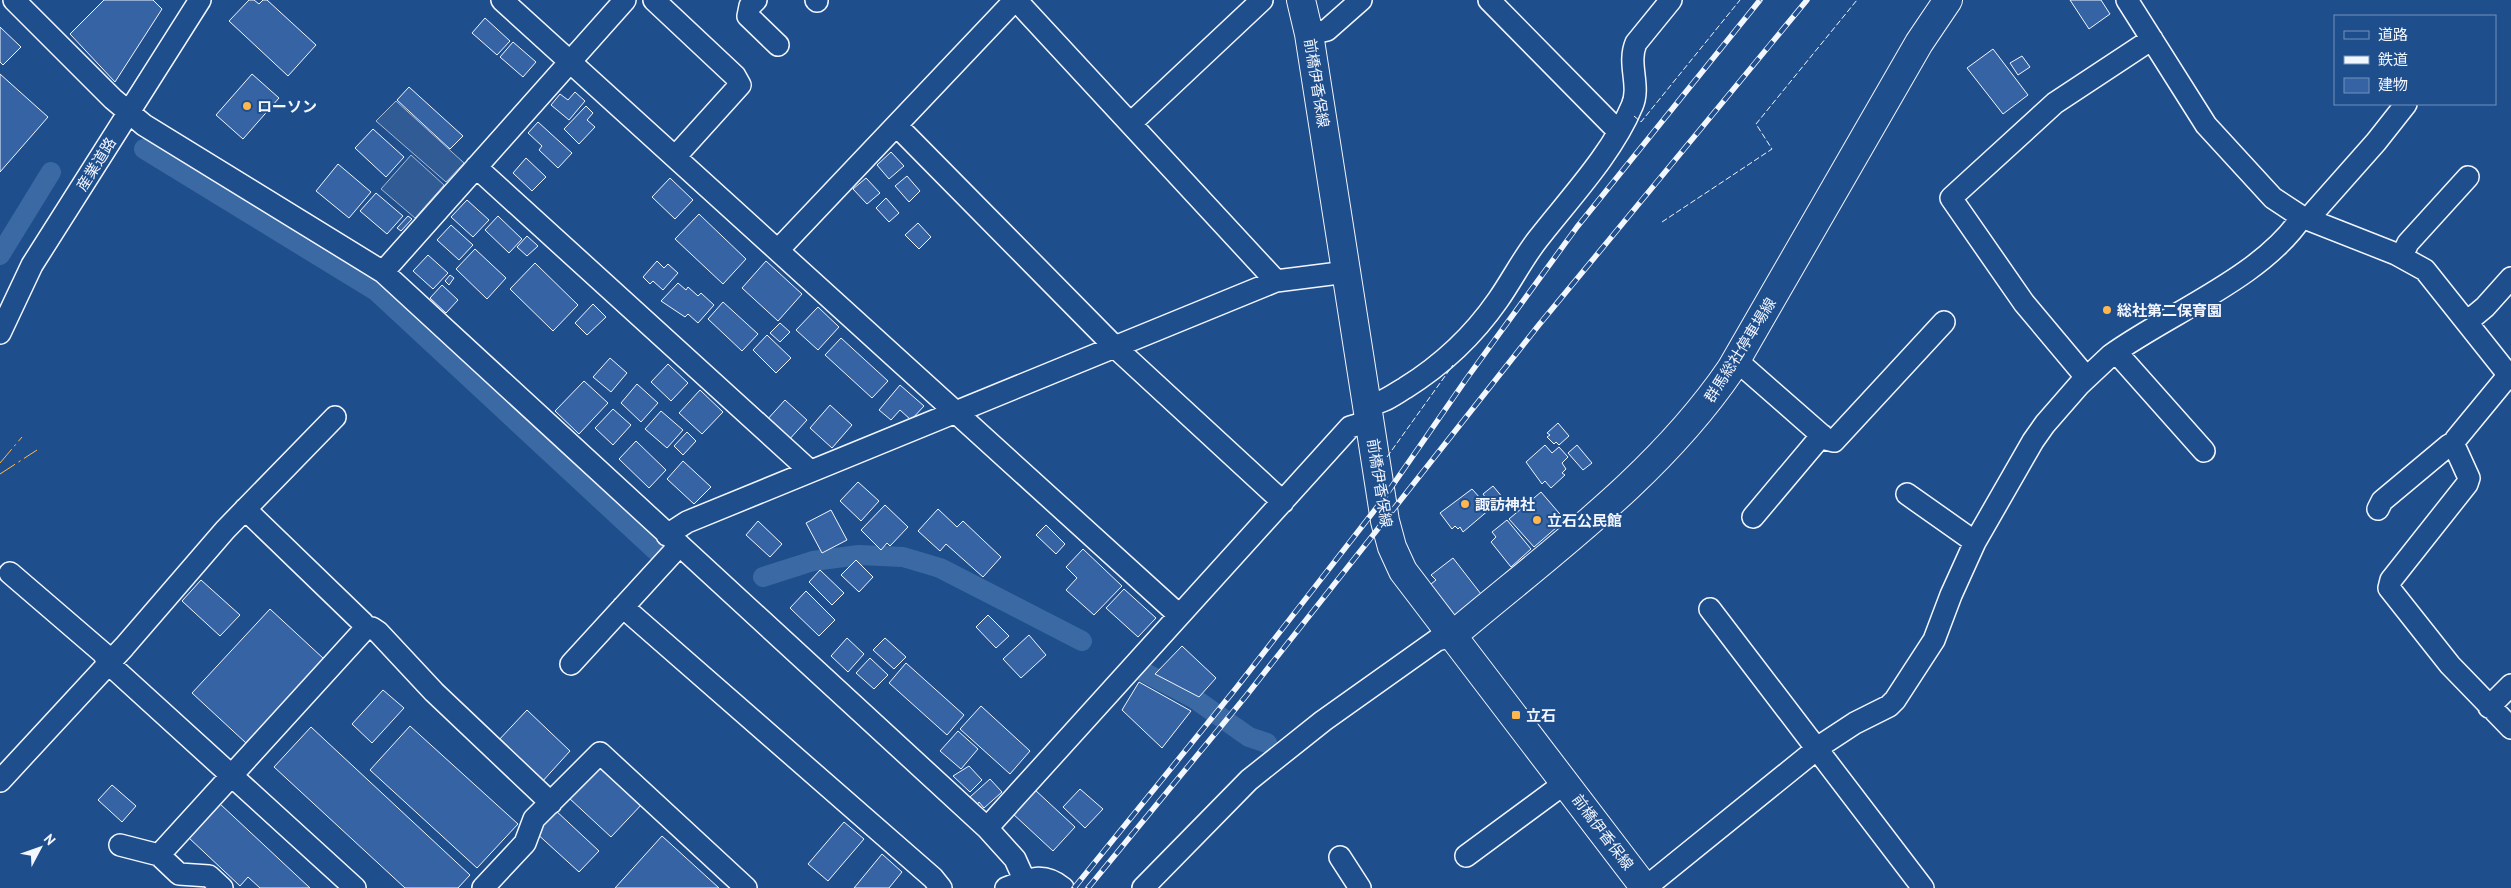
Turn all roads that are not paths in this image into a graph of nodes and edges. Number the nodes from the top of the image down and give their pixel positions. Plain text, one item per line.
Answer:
1 (14, 0) edge
2 (200, 0) edge
3 (502, 0) edge
4 (625, 0) edge
5 (654, 0) edge
6 (756, 0) edge
7 (1016, 0) edge
8 (1262, 0) edge
9 (1301, 0) edge
10 (1362, 0) edge
11 (1489, 0) edge
12 (1671, 0) edge
13 (1948, 0) edge
14 (2128, 0) edge
15 (1309, 34) junction
16 (2152, 39) junction
17 (778, 45) dead end
18 (569, 62) junction
19 (2405, 105) edge
20 (128, 113) junction
21 (1131, 123) junction
22 (897, 126) junction
23 (1618, 131) junction
24 (675, 157) junction
25 (476, 167) junction
26 (2468, 177) dead end
27 (2306, 218) junction
28 (778, 250) junction
29 (2402, 256) junction
30 (383, 272) junction
31 (1347, 272) junction
32 (2511, 278) edge
33 (1276, 281) junction
34 (1944, 322) dead end
35 (2467, 322) junction
36 (0, 333) edge
37 (1116, 348) junction
38 (2116, 352) junction
39 (1736, 360) junction
40 (2086, 377) junction
41 (2510, 378) edge
42 (956, 412) junction
43 (1369, 413) junction
44 (335, 417) dead end
45 (1822, 435) junction
46 (2454, 445) junction
47 (2204, 451) dead end
48 (810, 471) junction
49 (1907, 494) dead end
50 (1283, 502) junction
51 (245, 509) junction
52 (2378, 509) dead end
53 (1753, 517) dead end
54 (673, 541) junction
55 (1975, 542) junction
56 (10, 574) dead end
57 (623, 607) junction
58 (1710, 609) dead end
59 (1179, 615) junction
60 (365, 629) junction
61 (1452, 636) junction
62 (108, 664) junction
63 (571, 664) dead end
64 (2511, 685) edge
65 (2489, 707) junction
66 (2511, 728) edge
67 (1817, 749) junction
68 (232, 776) junction
69 (0, 781) edge
70 (1565, 783) junction
71 (551, 803) junction
72 (987, 828) junction
73 (120, 845) dead end
74 (159, 855) junction
75 (1466, 856) dead end
76 (1340, 857) dead end
77 (1027, 884) edge
78 (1639, 886) edge
79 (222, 888) edge
80 (355, 888) edge
81 (483, 888) edge
82 (746, 888) edge
83 (941, 888) edge
84 (1006, 888) edge
85 (1063, 888) edge
86 (1143, 888) edge
87 (1360, 888) edge
88 (1923, 888) edge

1 - 20 street
2 - 20 street, 産業道路
3 - 18 street
4 - 18 street
5 - 24 street
6 - 17 street
7 - 21 street
7 - 22 street
8 - 21 street
9 - 15 main road, 前橋伊香保線
10 - 15 street
11 - 23 street
12 - 23 street
13 - 39 main road, 群馬総社停車場線
14 - 16 street
15 - 31 main road, 前橋伊香保線
16 - 27 street
16 - 40 street
18 - 24 street
18 - 25 street
19 - 27 street
20 - 30 street
20 - 36 street, 産業道路
21 - 33 street
22 - 28 street
22 - 37 street
23 - 43 street
24 - 28 street
25 - 30 street
25 - 48 street
26 - 29 street
27 - 29 street
27 - 38 street
28 - 42 street
29 - 35 street
30 - 54 street
31 - 33 street
31 - 43 main road, 前橋伊香保線
32 - 35 street
33 - 37 street
34 - 45 street
35 - 41 street
37 - 42 street
37 - 50 street
38 - 40 street
38 - 47 street
39 - 45 street
39 - 61 main road, 群馬総社停車場線
40 - 55 street
41 - 46 street
42 - 48 street
42 - 59 street
43 - 50 street
43 - 61 main road, 前橋伊香保線
44 - 51 street
45 - 53 street
46 - 52 street
46 - 65 street
48 - 54 street
49 - 55 street
50 - 59 street
51 - 60 street
51 - 62 street
54 - 57 street
54 - 72 street
55 - 67 street
56 - 62 street
57 - 63 street
57 - 83 street
58 - 67 street
59 - 72 street
60 - 68 street
60 - 71 street
61 - 70 main road, 前橋伊香保線
61 - 86 street
62 - 68 street
62 - 69 street
64 - 65 street
65 - 66 street
67 - 78 street
67 - 88 street
68 - 74 street
68 - 80 street
70 - 75 street
70 - 78 main road, 前橋伊香保線
71 - 81 street
71 - 82 street
72 - 77 street
73 - 74 street
74 - 79 street
76 - 87 street
77 - 84 street
77 - 85 street

